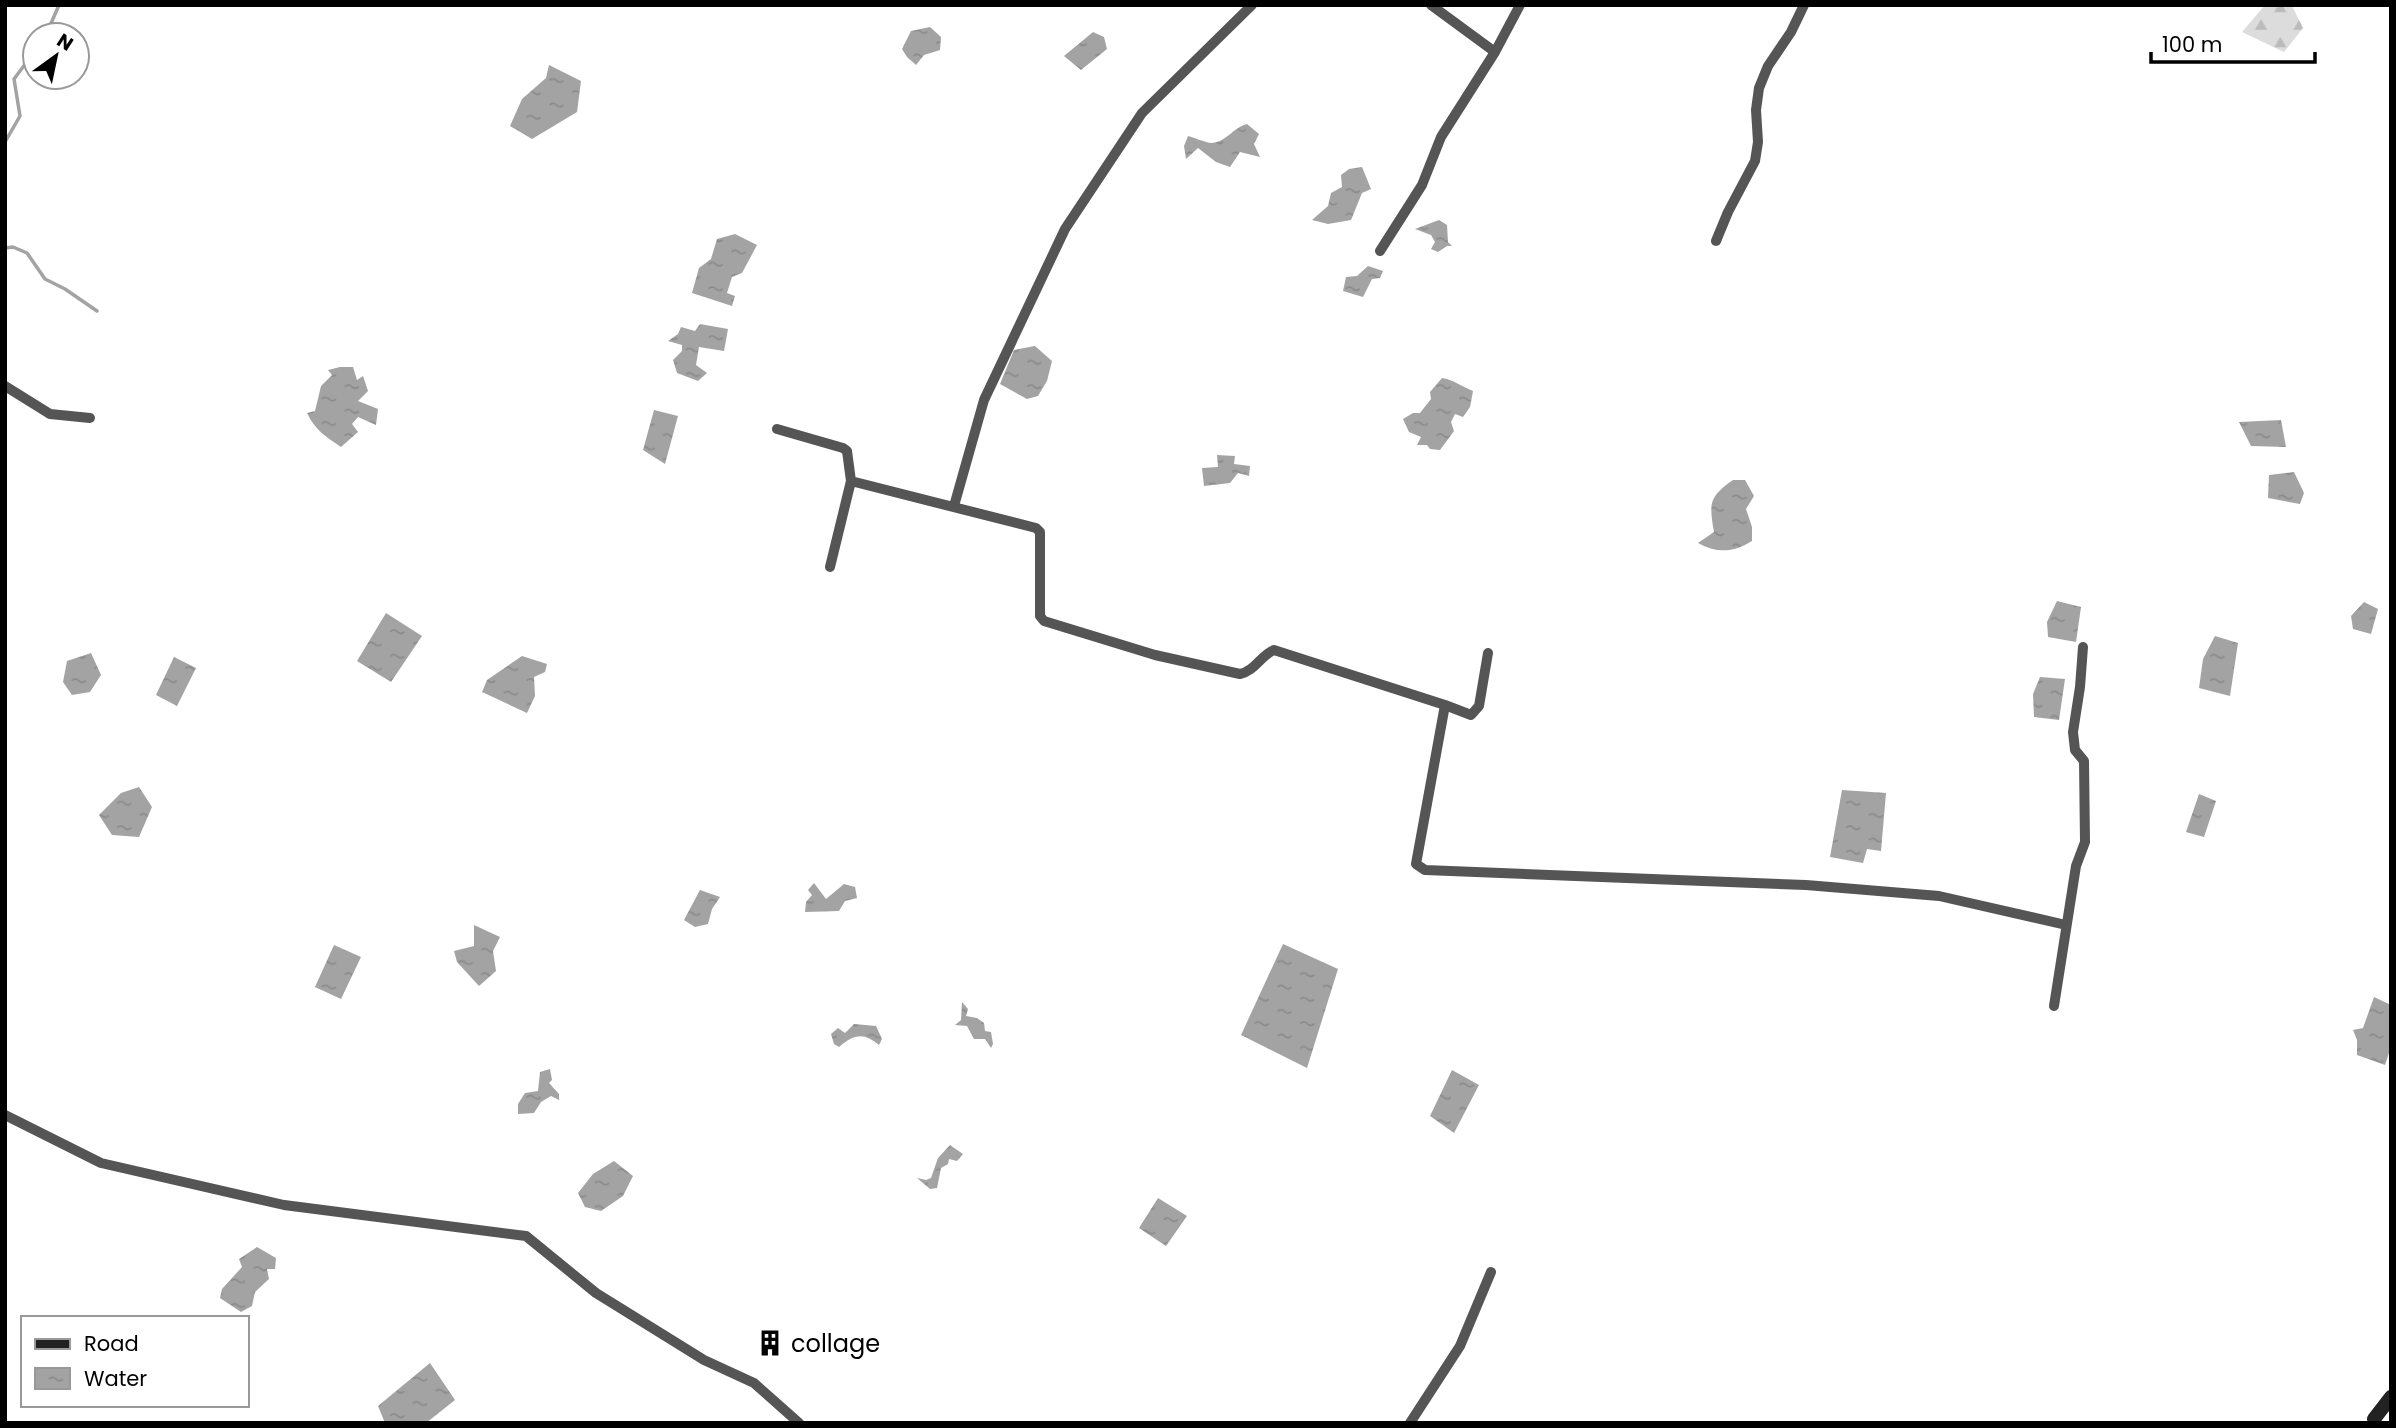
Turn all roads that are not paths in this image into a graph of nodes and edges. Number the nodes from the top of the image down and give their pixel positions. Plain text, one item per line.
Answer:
1 (1252, 5) edge
2 (1431, 5) edge
3 (1520, 5) edge
4 (1804, 5) edge
5 (1495, 52) junction
6 (1716, 241) dead end
7 (1380, 251) dead end
8 (5, 386) edge
9 (90, 418) dead end
10 (777, 429) dead end
11 (851, 481) junction
12 (954, 506) junction
13 (830, 567) dead end
14 (2083, 647) dead end
15 (1488, 653) dead end
16 (1445, 705) junction
17 (2066, 925) junction
18 (2054, 1006) dead end
19 (5, 1115) edge
20 (1491, 1272) dead end
21 (2391, 1397) edge
22 (2374, 1419) dead end
23 (799, 1423) edge
24 (1410, 1423) edge

1 - 12 street
2 - 5 street
3 - 5 street
4 - 6 street
5 - 7 street
8 - 9 street
10 - 11 street
11 - 12 street
11 - 13 street
12 - 16 street
14 - 17 street
15 - 16 street
16 - 17 street
17 - 18 street
19 - 23 street
20 - 24 street
21 - 22 street

